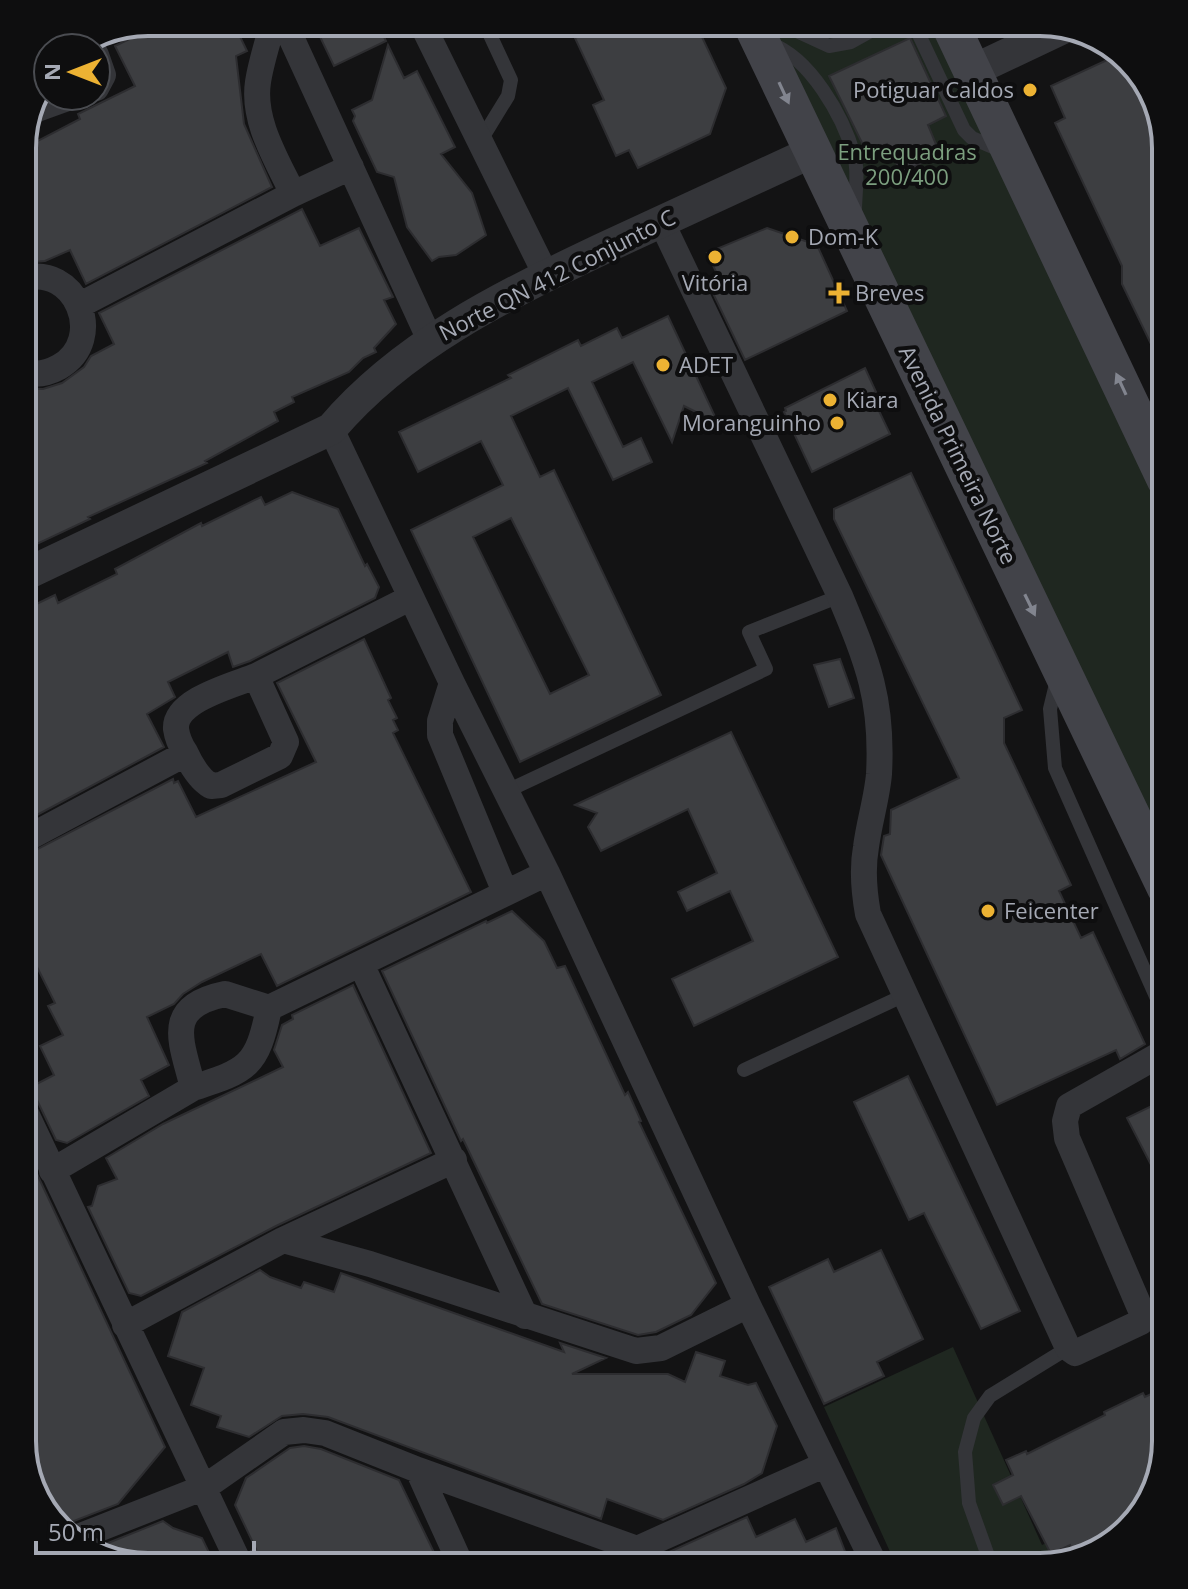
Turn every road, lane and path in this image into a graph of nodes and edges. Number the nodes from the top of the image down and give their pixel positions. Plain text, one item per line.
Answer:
1 (269, 36) edge
2 (290, 36) edge
3 (428, 36) edge
4 (491, 36) edge
5 (766, 36) edge
6 (769, 36) edge
7 (792, 36) edge
8 (862, 36) edge
9 (920, 36) edge
10 (956, 36) edge
11 (1046, 36) edge
12 (972, 71) junction
13 (481, 140) junction
14 (812, 152) junction
15 (1012, 154) junction
16 (351, 167) junction
17 (293, 194) junction
18 (661, 221) junction
19 (852, 235) junction
20 (546, 275) junction
21 (36, 277) edge
22 (80, 305) junction
23 (430, 340) junction
24 (36, 373) edge
25 (331, 429) junction
26 (1152, 450) edge
27 (36, 569) edge
28 (840, 596) junction
29 (410, 598) junction
30 (1060, 668) junction
31 (256, 676) junction
32 (452, 683) junction
33 (185, 754) junction
34 (507, 791) junction
35 (36, 834) edge
36 (1152, 859) edge
37 (547, 873) junction
38 (505, 892) junction
39 (361, 964) junction
40 (1152, 987) edge
41 (907, 994) junction
42 (269, 1008) junction
43 (1152, 1059) edge
44 (744, 1070) dead end
45 (193, 1088) junction
46 (36, 1136) edge
47 (454, 1160) junction
48 (52, 1171) junction
49 (283, 1240) junction
50 (748, 1305) junction
51 (525, 1316) junction
52 (125, 1325) junction
53 (1068, 1348) junction
54 (824, 1465) junction
55 (418, 1470) junction
56 (205, 1487) junction
57 (86, 1534) edge
58 (637, 1549) junction
59 (235, 1553) edge
60 (456, 1553) edge
61 (629, 1553) edge
62 (869, 1553) edge
63 (987, 1553) edge

1 - 17 street
2 - 16 street
3 - 13 street
4 - 13 lane
5 -> 14 main road, Avenida Primeira Norte
6 - 19 lane
7 - 8 lane
9 - 15 lane
10 - 12 main road
11 - 12 street
12 - 15 main road
13 - 20 street
14 - 18 street, Norte QN 412 Conjunto C
14 - 19 main road, Avenida Primeira Norte
26 -> 15 main road
16 - 17 street
16 - 23 street
17 - 22 street
18 - 20 street, Norte QN 412 Conjunto C
18 - 28 street
19 -> 30 main road, Avenida Primeira Norte
20 - 23 street, Norte QN 412 Conjunto C
21 - 22 street
22 - 24 street
23 - 25 street, Norte QN 412 Conjunto C
25 - 27 street, Norte QN 412 Conjunto C
25 - 29 street
28 - 34 lane
28 - 41 street
29 - 31 street
29 - 32 street
30 - 36 main road, Avenida Primeira Norte
30 - 40 lane
31 - 33 street
31 - 33 street
32 - 34 street
32 - 38 street
33 - 35 street
34 - 37 street
37 - 38 street
37 - 50 street
38 - 39 street
39 - 42 street
39 - 47 street
41 - 44 lane
41 - 53 street
42 - 45 street
42 - 45 street
43 - 53 street
45 - 48 street
46 - 48 street
47 - 49 street
47 - 51 street
48 - 52 street
49 - 51 street
49 - 52 street
50 - 51 street
50 - 54 street
52 - 56 street
53 - 63 lane
54 - 58 street
54 - 62 street
55 - 56 street
55 - 58 street
55 - 60 street
56 - 57 street
56 - 59 street
58 - 61 street

